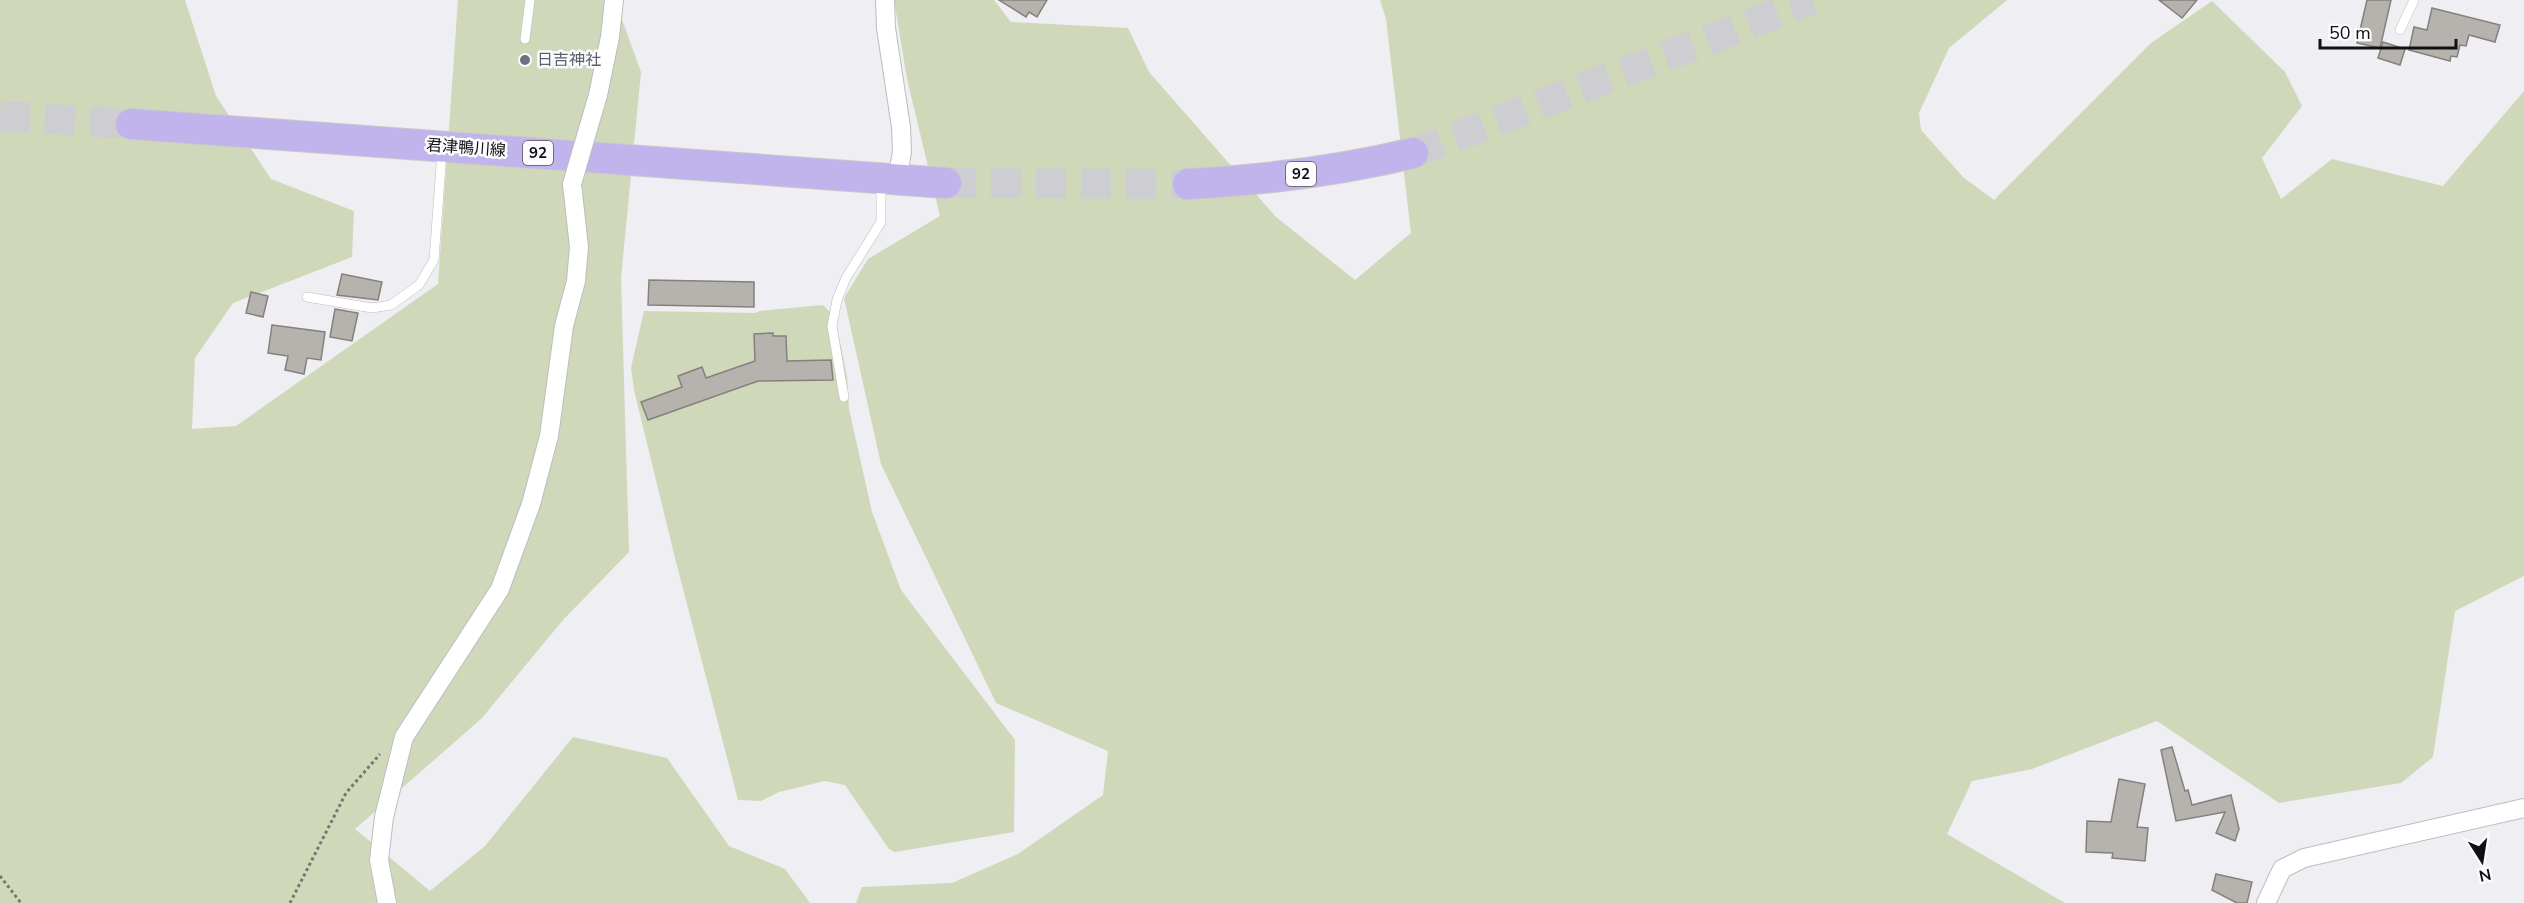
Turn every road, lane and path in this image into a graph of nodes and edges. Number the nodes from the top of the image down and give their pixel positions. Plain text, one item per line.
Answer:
1 (530, 0) edge
2 (614, 0) edge
3 (885, 0) edge
4 (2414, 0) edge
5 (2400, 30) dead end
6 (525, 39) dead end
7 (131, 124) tunnel mouth
8 (442, 146) junction
9 (1413, 153) tunnel mouth
10 (889, 179) junction
11 (946, 183) tunnel mouth
12 (1188, 184) tunnel mouth
13 (307, 297) dead end
14 (844, 397) dead end
15 (404, 737) junction
16 (2524, 808) edge
17 (0, 876) edge
18 (20, 902) edge
19 (26, 903) edge
20 (290, 903) edge
21 (387, 903) edge
22 (2266, 903) edge

1 - 6 lane
2 - 15 street, bridge
3 - 10 street
4 - 5 lane
7 - 8 main road, 君津鴨川線 / 92
8 - 10 main road, 君津鴨川線 / 92
8 - 13 lane
9 - 12 main road, 92
10 - 11 main road, 君津鴨川線 / 92
10 - 14 lane
15 - 20 path
15 - 21 street
16 - 22 street
17 - 18 path
18 - 19 path

